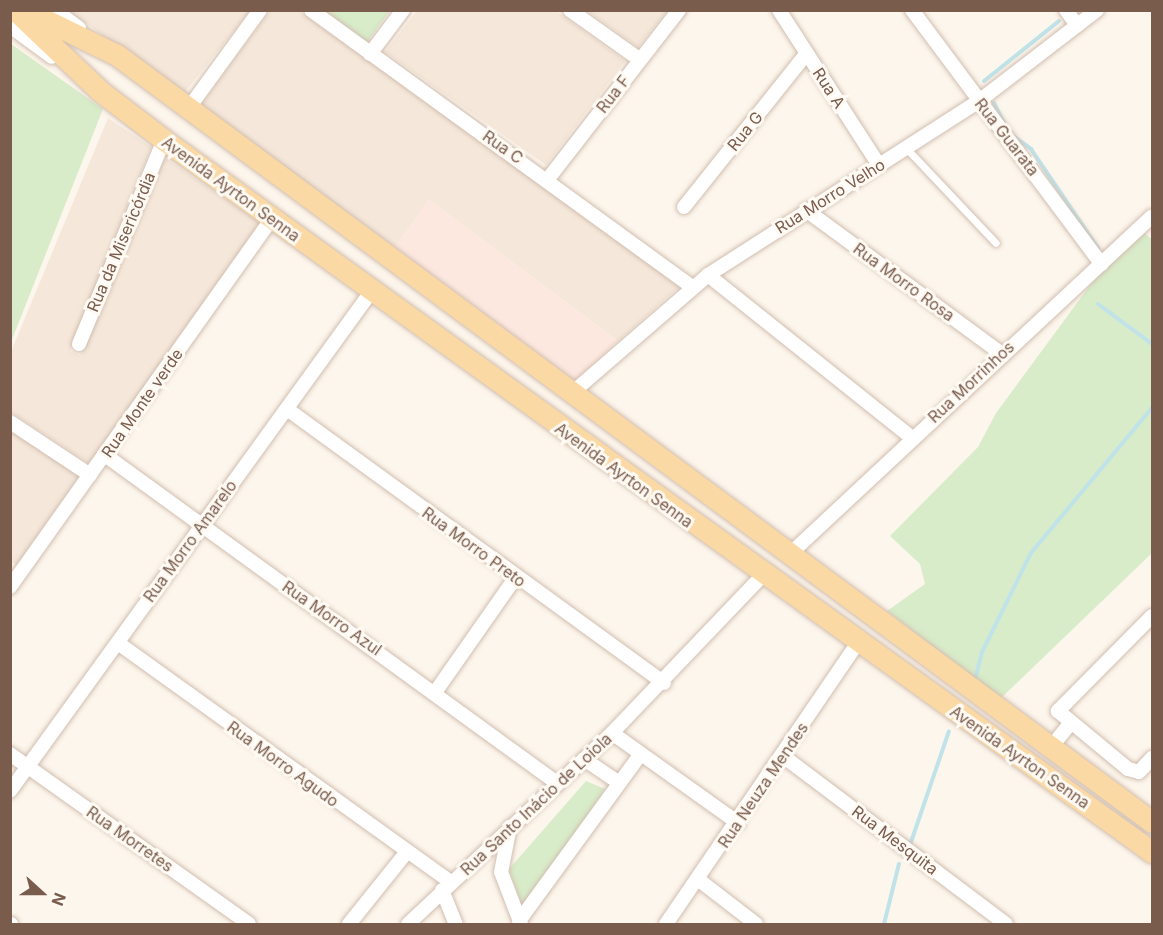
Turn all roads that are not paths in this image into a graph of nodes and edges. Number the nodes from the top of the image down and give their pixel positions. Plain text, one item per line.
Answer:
1 (15, 10) edge
2 (25, 10) edge
3 (55, 10) edge
4 (260, 10) edge
5 (311, 10) edge
6 (403, 10) edge
7 (570, 10) edge
8 (679, 10) edge
9 (779, 10) edge
10 (912, 10) edge
11 (1066, 10) edge
12 (1097, 10) edge
13 (1077, 25) junction
14 (10, 26) edge
15 (370, 54) junction
16 (806, 54) junction
17 (117, 55) junction
18 (639, 60) junction
19 (100, 91) junction
20 (979, 101) junction
21 (188, 109) junction
22 (164, 140) junction
23 (907, 149) junction
24 (879, 165) junction
25 (548, 178) junction
26 (684, 207) dead end
27 (806, 210) junction
28 (1152, 216) edge
29 (273, 219) junction
30 (996, 243) dead end
31 (1101, 264) junction
32 (708, 275) junction
33 (692, 287) junction
34 (371, 292) junction
35 (79, 344) dead end
36 (1002, 354) junction
37 (572, 393) junction
38 (287, 409) junction
39 (10, 422) edge
40 (911, 437) junction
41 (105, 455) junction
42 (90, 475) junction
43 (199, 526) junction
44 (792, 552) junction
45 (763, 575) junction
46 (13, 578) edge
47 (515, 578) junction
48 (1152, 616) edge
49 (118, 643) junction
50 (858, 643) junction
51 (664, 682) junction
52 (436, 691) junction
53 (1069, 725) junction
54 (612, 734) junction
55 (1052, 746) junction
56 (10, 754) edge
57 (640, 755) junction
58 (783, 756) junction
59 (1152, 758) edge
60 (584, 759) junction
61 (28, 767) junction
62 (618, 782) junction
63 (557, 783) junction
64 (10, 791) edge
65 (1152, 822) edge
66 (738, 823) junction
67 (510, 827) junction
68 (1152, 852) edge
69 (405, 854) junction
70 (474, 863) junction
71 (501, 872) junction
72 (699, 880) junction
73 (446, 886) junction
74 (520, 923) edge
75 (249, 924) edge
76 (349, 924) edge
77 (408, 924) edge
78 (456, 924) edge
79 (666, 924) edge
80 (756, 924) edge
81 (1006, 924) edge

1 - 19 main road, Avenida Ayrton Senna
2 - 17 main road, Avenida Ayrton Senna
3 - 17 street, Avenida Ayrton Senna
4 - 21 street
5 - 15 street, Rua C
6 - 15 street
7 - 18 street
8 - 18 street, Rua F
9 - 16 street, Rua A
10 - 20 street, Rua Guarata
11 - 13 street
12 - 13 street, Rua Morro Velho
13 - 20 street, Rua Morro Velho
14 - 19 street, Avenida Ayrton Senna
15 - 25 street, Rua C
16 - 24 street, Rua A
16 - 26 street, Rua G
17 - 21 main road, Avenida Ayrton Senna
18 - 25 street, Rua F
19 - 22 main road, Avenida Ayrton Senna
20 - 23 street, Rua Morro Velho
20 - 31 street, Rua Guarata
21 - 37 main road, Avenida Ayrton Senna
22 - 29 main road, Avenida Ayrton Senna
22 - 35 street, Rua da Misericórdia
23 - 24 street, Rua Morro Velho
23 - 30 lane
24 - 27 street, Rua Morro Velho
25 - 33 street, Rua C
27 - 32 street, Rua Morro Velho
27 - 36 street, Rua Morro Rosa
28 - 31 street, Rua Morrinhos
29 - 34 main road, Avenida Ayrton Senna
29 - 41 street, Rua Monte verde
31 - 36 street, Rua Morrinhos
32 - 33 street, Rua Morro Velho
32 - 40 street
33 - 37 street, Rua Morro Velho
34 - 38 street, Rua Morro Amarelo
34 - 45 main road, Avenida Ayrton Senna
36 - 40 street, Rua Morrinhos
37 - 44 main road, Avenida Ayrton Senna
38 - 43 street, Rua Morro Amarelo
38 - 47 street, Rua Morro Preto
39 - 42 street
40 - 44 street, Rua Morrinhos
41 - 42 street, Rua Monte verde
41 - 43 street, Rua Morro Azul
42 - 46 street, Rua Monte verde
43 - 49 street, Rua Morro Amarelo
43 - 52 street, Rua Morro Azul
44 - 55 main road, Avenida Ayrton Senna
45 - 50 main road, Avenida Ayrton Senna
45 - 51 street, Rua Santo Inácio de Loiola
47 - 51 street, Rua Morro Preto
47 - 52 street
48 - 53 street
49 - 61 street, Rua Morro Amarelo
49 - 69 street, Rua Morro Agudo
50 - 58 street, Rua Neuza Mendes
50 - 68 main road, Avenida Ayrton Senna
51 - 54 street, Rua Santo Inácio de Loiola
52 - 63 street, Rua Morro Azul
53 - 55 street
53 - 59 street
54 - 57 street
54 - 60 street, Rua Santo Inácio de Loiola
55 - 65 main road, Avenida Ayrton Senna
56 - 61 street, Rua Morretes
57 - 62 street
57 - 66 street
58 - 66 street, Rua Neuza Mendes
58 - 81 street, Rua Mesquita
60 - 62 street
60 - 63 street, Rua Santo Inácio de Loiola
61 - 64 street, Rua Morro Amarelo
61 - 75 street, Rua Morretes
62 - 74 street
63 - 67 street, Rua Santo Inácio de Loiola
66 - 72 street, Rua Neuza Mendes
67 - 70 street, Rua Santo Inácio de Loiola
67 - 71 street
69 - 73 street, Rua Morro Agudo
69 - 76 street
70 - 71 street
70 - 73 street, Rua Santo Inácio de Loiola
71 - 74 street
72 - 79 street, Rua Neuza Mendes
72 - 80 street
73 - 77 street, Rua Santo Inácio de Loiola
73 - 78 street

